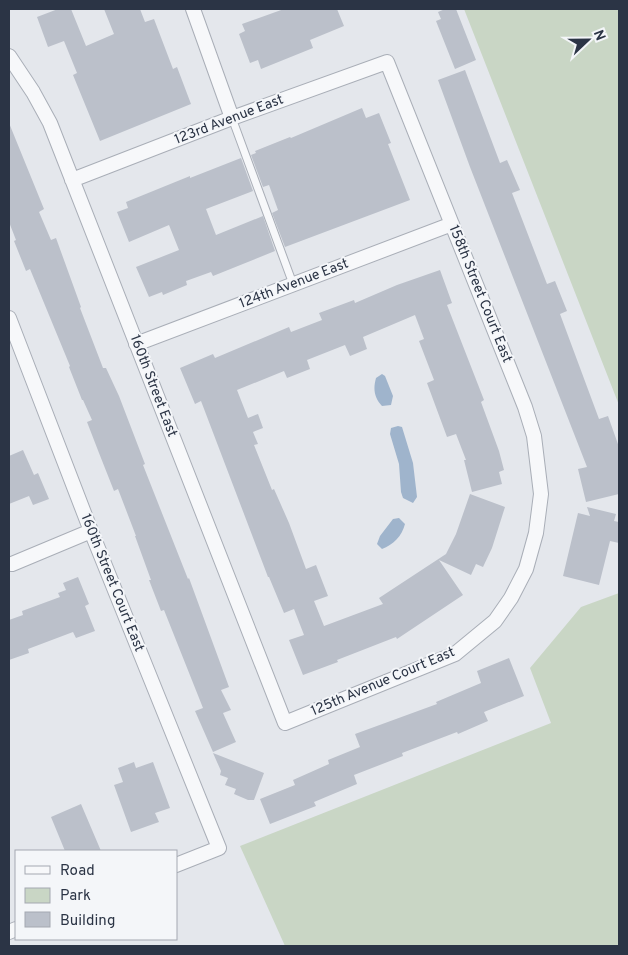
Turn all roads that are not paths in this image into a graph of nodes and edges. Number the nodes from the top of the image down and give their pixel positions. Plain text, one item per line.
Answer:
1 (193, 9) edge
2 (9, 56) edge
3 (387, 62) joint
4 (232, 118) junction
5 (72, 180) junction
6 (452, 224) junction
7 (293, 284) junction
8 (9, 318) edge
9 (136, 344) junction
10 (91, 531) junction
11 (536, 533) joint
12 (12, 564) dead end
13 (285, 722) joint
14 (178, 864) edge

1 - 4 street
2 - 5 street, 160th Street East
3 - 4 street, 123rd Avenue East
3 - 6 street, 158th Street Court East
4 - 5 street, 123rd Avenue East
4 - 7 lane
5 - 9 street, 160th Street East
6 - 7 street, 124th Avenue East
6 - 11 street, 158th Street Court East
7 - 9 street, 124th Avenue East
8 - 10 street, 160th Street Court East
9 - 13 street, 160th Street East
10 - 12 street
10 - 14 street, 160th Street Court East
11 - 13 street, 125th Avenue Court East

